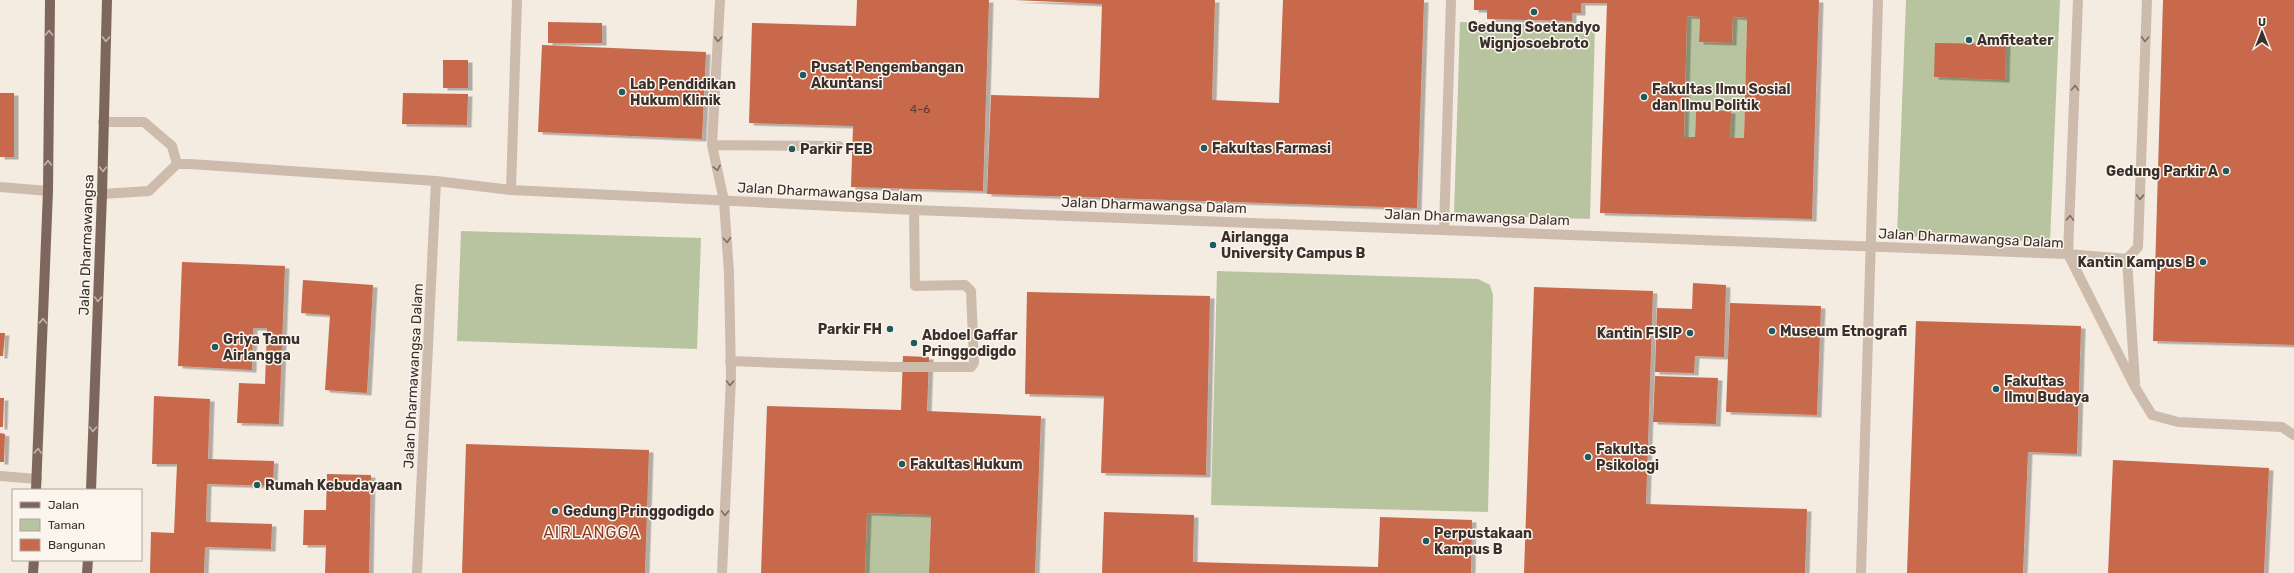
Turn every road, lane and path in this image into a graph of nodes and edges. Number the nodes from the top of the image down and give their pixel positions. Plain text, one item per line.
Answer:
1 (50, 0) edge
2 (107, 0) edge
3 (517, 0) edge
4 (720, 0) edge
5 (1451, 0) edge
6 (1878, 0) edge
7 (2078, 0) edge
8 (2147, 0) edge
9 (103, 122) junction
10 (712, 145) junction
11 (839, 146) dead end
12 (177, 164) junction
13 (436, 181) junction
14 (0, 187) edge
15 (511, 190) junction
16 (48, 191) junction
17 (102, 194) junction
18 (724, 201) junction
19 (914, 210) junction
20 (1444, 230) junction
21 (1870, 246) junction
22 (2068, 254) junction
23 (2127, 259) junction
24 (730, 361) junction
25 (2135, 387) junction
26 (2294, 435) edge
27 (0, 476) edge
28 (37, 479) junction
29 (36, 489) edge
30 (91, 489) edge
31 (34, 561) edge
32 (88, 561) edge
33 (33, 573) edge
34 (87, 573) edge
35 (417, 573) edge
36 (722, 573) edge
37 (1861, 573) edge

16 -> 1 main road
2 -> 9 main road, Jalan Dharmawangsa
3 - 15 street
4 -> 10 street
5 - 20 street
6 - 21 street
22 -> 7 street
8 -> 23 street
9 - 12 street
9 -> 17 main road, Jalan Dharmawangsa
10 - 11 street
10 -> 18 street
12 - 13 street, Jalan Dharmawangsa Dalam
12 - 17 street
13 - 15 street, Jalan Dharmawangsa Dalam
13 - 35 street, Jalan Dharmawangsa Dalam
14 - 16 street
15 - 18 street, Jalan Dharmawangsa Dalam
28 -> 16 main road
17 -> 30 main road, Jalan Dharmawangsa
18 - 19 street, Jalan Dharmawangsa Dalam
18 -> 24 street
19 - 20 street, Jalan Dharmawangsa Dalam
19 - 24 street
20 - 21 street, Jalan Dharmawangsa Dalam
21 - 22 street, Jalan Dharmawangsa Dalam
21 - 37 street, Jalan Dharmawangsa Dalam
22 - 23 street
22 - 25 street, Jalan Dharmawangsa Dalam
23 - 25 street
24 -> 36 street
25 - 26 street, Jalan Dharmawangsa Dalam
27 - 28 street
28 - 29 main road
31 - 33 main road
32 - 34 main road

